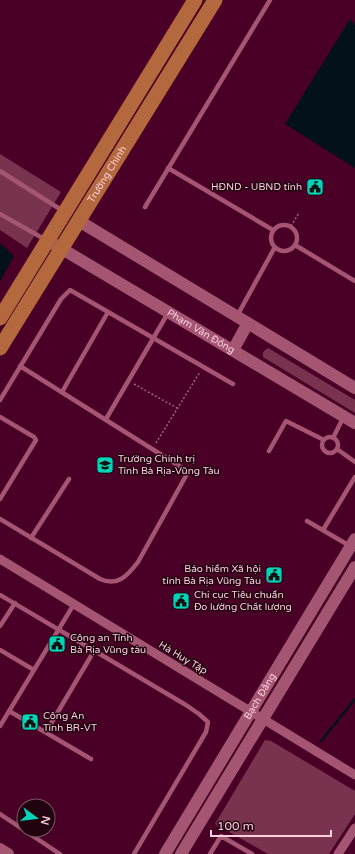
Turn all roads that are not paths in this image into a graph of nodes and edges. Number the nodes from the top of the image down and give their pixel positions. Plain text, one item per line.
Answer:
1 (195, 0) edge
2 (215, 0) edge
3 (270, 0) edge
4 (168, 168) junction
5 (0, 171) edge
6 (145, 206) dead end
7 (64, 212) junction
8 (0, 214) edge
9 (79, 220) junction
10 (273, 230) junction
11 (47, 240) junction
12 (296, 246) junction
13 (275, 247) junction
14 (61, 249) junction
15 (355, 281) edge
16 (108, 312) junction
17 (168, 312) junction
18 (237, 316) junction
19 (0, 318) edge
20 (248, 323) junction
21 (153, 338) junction
22 (0, 348) edge
23 (233, 350) junction
24 (20, 366) junction
25 (233, 384) dead end
26 (355, 388) edge
27 (62, 392) junction
28 (0, 400) edge
29 (343, 416) junction
30 (0, 417) edge
31 (106, 420) junction
32 (355, 423) edge
33 (333, 438) junction
34 (324, 440) junction
35 (337, 449) junction
36 (269, 451) dead end
37 (355, 462) edge
38 (355, 477) edge
39 (69, 478) dead end
40 (0, 499) edge
41 (0, 519) edge
42 (307, 521) dead end
43 (323, 530) junction
44 (31, 538) junction
45 (353, 543) edge
46 (0, 559) edge
47 (355, 567) edge
48 (0, 595) edge
49 (14, 604) junction
50 (74, 604) junction
51 (0, 626) edge
52 (58, 630) junction
53 (0, 650) edge
54 (94, 651) junction
55 (34, 670) junction
56 (9, 711) junction
57 (251, 712) junction
58 (263, 719) junction
59 (0, 726) edge
60 (46, 732) junction
61 (92, 759) dead end
62 (355, 775) edge
63 (0, 814) edge
64 (355, 828) edge
65 (0, 849) edge
66 (8, 854) edge
67 (60, 854) edge
68 (134, 854) edge
69 (165, 854) edge
70 (181, 854) edge
71 (210, 854) edge
72 (252, 854) edge
73 (338, 854) edge

1 - 7 highway, Trường Chinh
2 - 9 highway, Trường Chinh
3 - 4 lane
4 - 6 lane
4 - 10 lane
5 - 7 lane
7 - 9 street
7 - 11 highway, Trường Chinh
8 - 11 lane
9 - 14 highway, Trường Chinh
9 - 18 street
10 - 12 lane
10 - 13 lane
11 - 14 street, Phạm Văn Đồng
11 - 19 highway, Trường Chinh
12 - 13 lane
12 - 15 lane
13 - 18 lane
14 - 17 street, Phạm Văn Đồng
14 - 22 highway, Trường Chinh
16 - 21 lane
16 - 24 lane
16 - 27 lane
17 - 21 lane
17 - 23 street, Phạm Văn Đồng
18 - 20 street
20 - 23 street
20 - 26 street
21 - 25 lane
21 - 31 lane
23 - 29 street, Phạm Văn Đồng
24 - 27 lane
24 - 28 lane
27 - 31 lane
29 - 32 street, Phạm Văn Đồng
29 - 33 lane
30 - 40 lane
31 - 44 lane
33 - 34 lane
33 - 35 lane
34 - 35 lane
34 - 36 lane
35 - 37 lane
38 - 43 lane
39 - 44 lane
41 - 44 lane
42 - 43 lane
43 - 45 lane
45 - 57 street, Bạch Đằng
46 - 50 street, Hà Huy Tập
47 - 58 street, Bạch Đằng
48 - 49 lane
49 - 51 lane
49 - 52 lane
50 - 52 lane
50 - 57 street, Hà Huy Tập
52 - 54 lane
52 - 55 lane
53 - 55 lane
54 - 60 lane
54 - 68 lane
55 - 56 lane
56 - 59 lane
56 - 60 lane
57 - 58 street, Hà Huy Tập
57 - 69 street, Bạch Đằng
58 - 62 street, Hà Huy Tập
58 - 70 street, Bạch Đằng
60 - 61 lane
63 - 67 lane
64 - 73 street
65 - 66 street
71 - 72 lane

